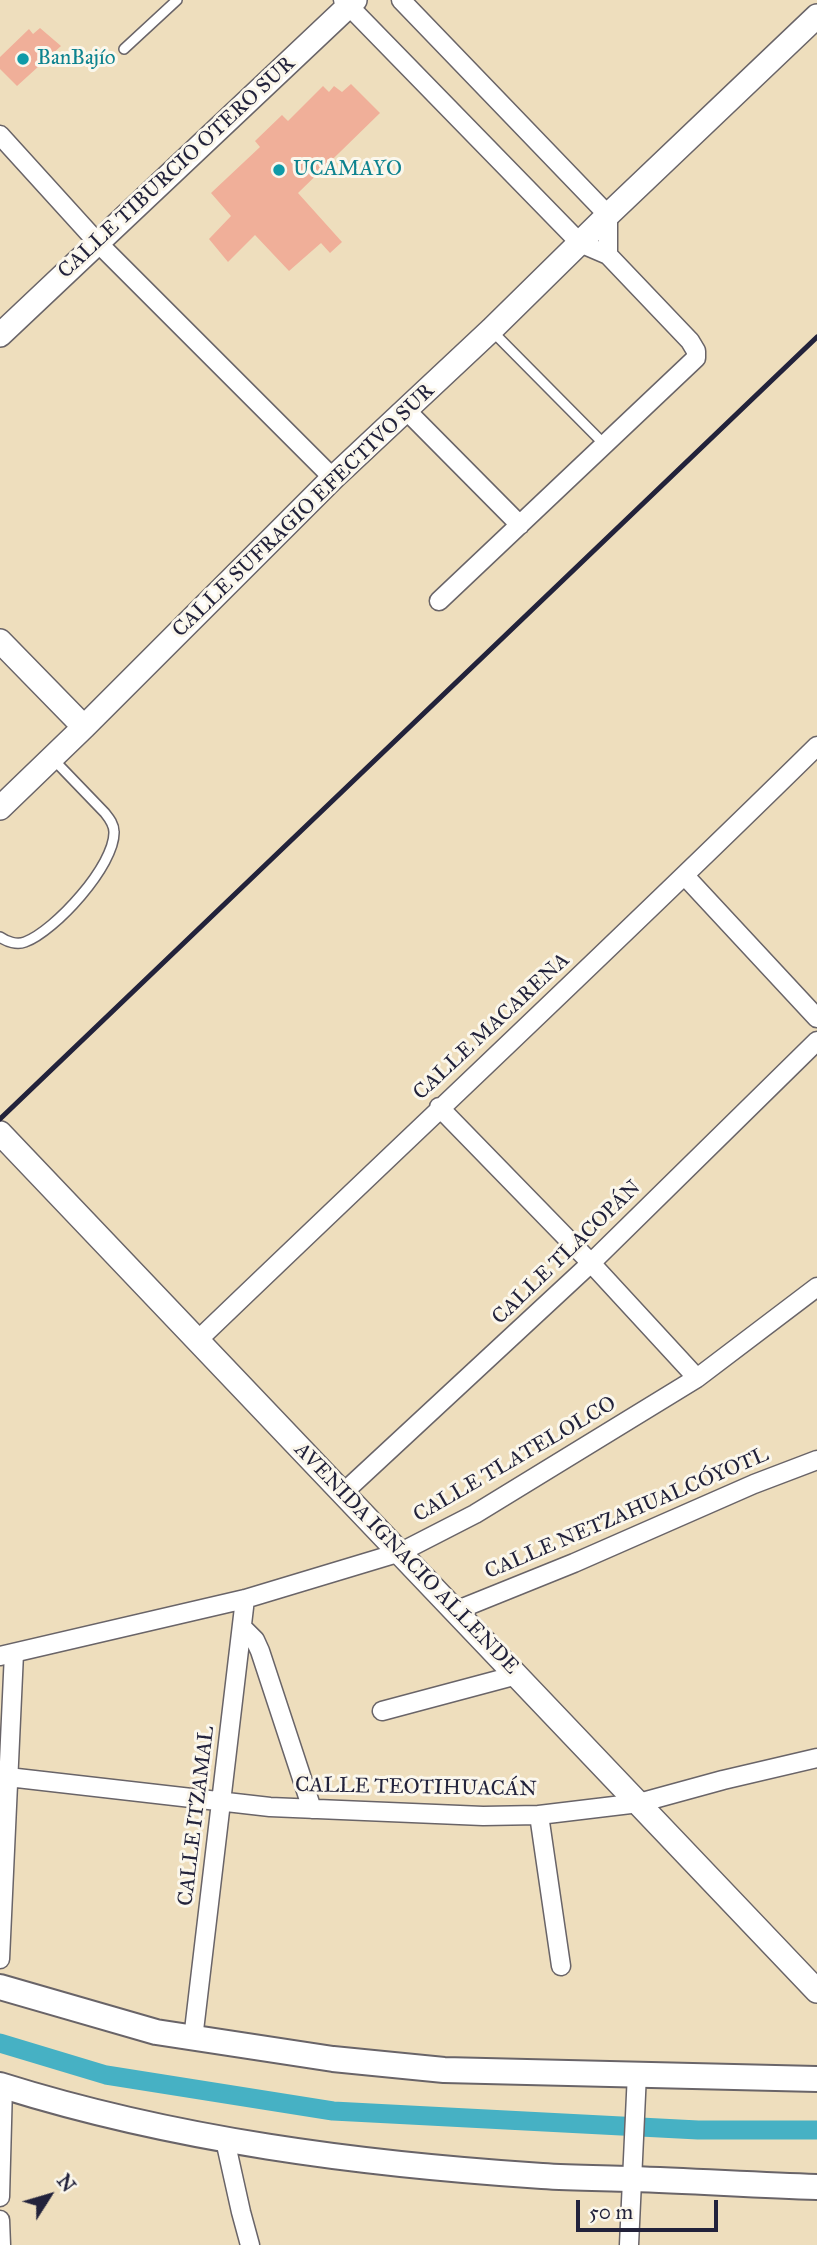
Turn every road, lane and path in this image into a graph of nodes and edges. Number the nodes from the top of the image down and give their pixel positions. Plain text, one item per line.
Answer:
1 (177, 0) edge
2 (401, 0) edge
3 (349, 2) edge
4 (817, 16) edge
5 (124, 49) dead end
6 (0, 135) edge
7 (608, 215) junction
8 (98, 243) junction
9 (580, 243) junction
10 (608, 255) junction
11 (492, 330) junction
12 (0, 335) edge
13 (406, 410) junction
14 (604, 444) junction
15 (333, 478) junction
16 (520, 525) junction
17 (439, 601) dead end
18 (0, 641) edge
19 (83, 727) junction
20 (817, 746) edge
21 (52, 758) junction
22 (0, 808) edge
23 (685, 876) junction
24 (0, 937) edge
25 (817, 1018) edge
26 (817, 1041) edge
27 (439, 1107) junction
28 (0, 1133) edge
29 (591, 1263) junction
30 (817, 1287) edge
31 (198, 1340) junction
32 (698, 1378) junction
33 (817, 1460) edge
34 (343, 1493) junction
35 (401, 1552) junction
36 (245, 1599) junction
37 (455, 1611) junction
38 (242, 1627) junction
39 (7, 1654) edge
40 (517, 1675) junction
41 (382, 1711) dead end
42 (817, 1758) edge
43 (8, 1777) junction
44 (222, 1801) junction
45 (639, 1803) junction
46 (312, 1809) junction
47 (539, 1815) junction
48 (0, 1959) edge
49 (561, 1966) dead end
50 (0, 1987) edge
51 (815, 1991) edge
52 (193, 2039) junction
53 (814, 2074) edge
54 (637, 2083) junction
55 (2, 2085) edge
56 (225, 2140) junction
57 (634, 2173) junction
58 (817, 2187) edge
59 (0, 2197) edge
60 (0, 2220) edge
61 (1, 2245) edge
62 (250, 2245) edge
63 (629, 2245) edge

1 - 5 lane
2 - 7 street
3 - 8 street, CALLE TIBURCIO OTERO SUR
3 - 9 street
4 - 7 street, CALLE SUFRAGIO EFECTIVO SUR
6 - 8 street
7 - 9 street, CALLE SUFRAGIO EFECTIVO SUR
7 - 10 street
8 - 12 street, CALLE TIBURCIO OTERO SUR
8 - 15 street
9 - 10 street
9 - 11 street, CALLE SUFRAGIO EFECTIVO SUR
10 - 14 street
11 - 13 street, CALLE SUFRAGIO EFECTIVO SUR
11 - 14 lane
13 - 15 street, CALLE SUFRAGIO EFECTIVO SUR
13 - 16 street
14 - 16 street
15 - 19 street, CALLE SUFRAGIO EFECTIVO SUR
16 - 17 street
18 - 19 street
19 - 21 street, CALLE SUFRAGIO EFECTIVO SUR
20 - 23 street, CALLE MACARENA
21 - 22 street, CALLE SUFRAGIO EFECTIVO SUR
21 - 24 lane
23 - 25 street
23 - 27 street, CALLE MACARENA
26 - 29 street, CALLE TLACOPÁN
27 - 29 street
27 - 31 street, CALLE MACARENA
28 - 31 street, AVENIDA IGNACIO ALLENDE
29 - 32 street
29 - 34 street, CALLE TLACOPÁN
30 - 32 street, CALLE TLATELOLCO
31 - 34 street, AVENIDA IGNACIO ALLENDE
32 - 35 street, CALLE TLATELOLCO
33 - 37 street, CALLE NETZAHUALCÓYOTL
34 - 35 street, AVENIDA IGNACIO ALLENDE
35 - 36 street, CALLE TLATELOLCO
35 - 37 street, AVENIDA IGNACIO ALLENDE
36 - 38 street, CALLE ITZAMAL
36 - 39 street, CALLE TLATELOLCO
37 - 40 street, AVENIDA IGNACIO ALLENDE
38 - 44 street, CALLE ITZAMAL
38 - 46 street
39 - 43 street
40 - 41 street
40 - 45 street, AVENIDA IGNACIO ALLENDE
42 - 45 street, CALLE TEOTIHUACÁN
43 - 44 street, CALLE TEOTIHUACÁN
43 - 48 street
44 - 46 street, CALLE TEOTIHUACÁN
44 - 52 street, CALLE ITZAMAL
45 - 47 street, CALLE TEOTIHUACÁN
45 - 51 street, AVENIDA IGNACIO ALLENDE
46 - 47 street, CALLE TEOTIHUACÁN
47 - 49 street
50 - 52 main road
52 - 54 main road
53 - 54 main road
54 - 57 street
55 - 56 main road
55 - 59 street
56 - 57 main road
56 - 62 street
57 - 58 main road
57 - 63 street
60 - 61 street

